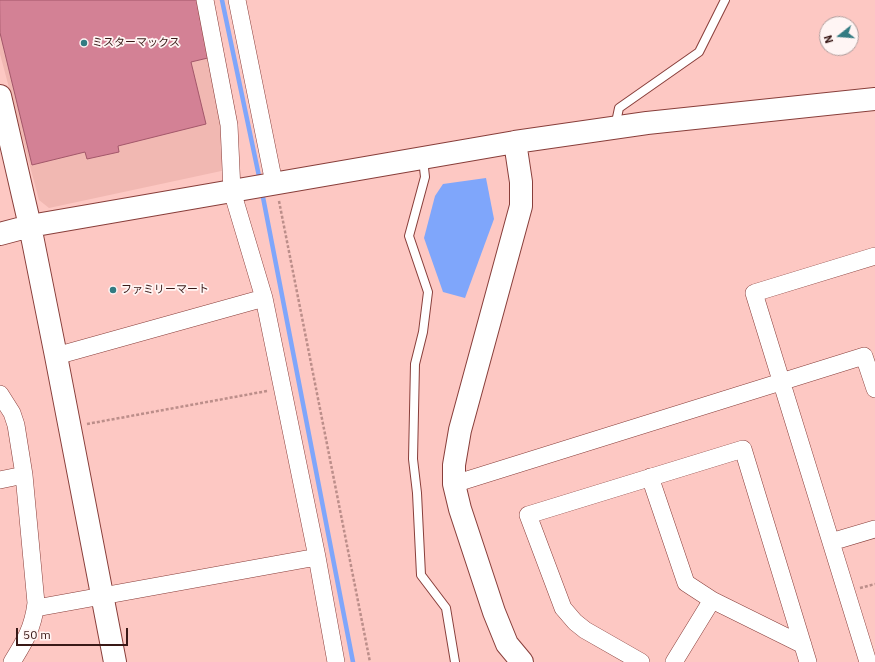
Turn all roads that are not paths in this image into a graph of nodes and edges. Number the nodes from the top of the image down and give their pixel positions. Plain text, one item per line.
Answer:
1 (205, 0) edge
2 (237, 0) edge
3 (725, 0) edge
4 (0, 96) edge
5 (875, 99) edge
6 (615, 127) junction
7 (515, 142) junction
8 (423, 158) junction
9 (274, 183) junction
10 (236, 190) junction
11 (30, 226) junction
12 (0, 234) edge
13 (875, 256) edge
14 (264, 298) junction
15 (56, 356) junction
16 (781, 382) junction
17 (875, 389) edge
18 (0, 394) edge
19 (24, 475) junction
20 (650, 477) junction
21 (0, 480) edge
22 (454, 484) junction
23 (875, 529) edge
24 (831, 542) junction
25 (317, 557) junction
26 (102, 596) junction
27 (712, 600) junction
28 (36, 608) junction
29 (868, 641) edge
30 (803, 645) junction
31 (12, 662) edge
32 (115, 662) edge
33 (336, 662) edge
34 (455, 662) edge
35 (522, 662) edge
36 (641, 662) edge
37 (674, 662) edge
38 (808, 662) edge
39 (868, 662) edge

1 - 10 street
2 - 9 street
3 - 6 lane
4 - 11 street
5 - 6 street
6 - 7 street
7 - 8 street
7 - 22 street
8 - 9 street
8 - 34 lane
9 - 10 street
10 - 11 street
10 - 14 street
11 - 12 street
11 - 15 street
13 - 16 street
14 - 15 street
14 - 25 street
15 - 26 street
16 - 17 street
16 - 22 street
16 - 24 street
18 - 19 street
19 - 21 street
19 - 28 street
20 - 27 street
20 - 30 street
20 - 36 street
22 - 35 street
23 - 24 street
24 - 29 street
25 - 26 street
25 - 33 street
26 - 28 street
26 - 32 street
27 - 30 street
27 - 37 street
28 - 31 street
29 - 39 street
30 - 38 street

